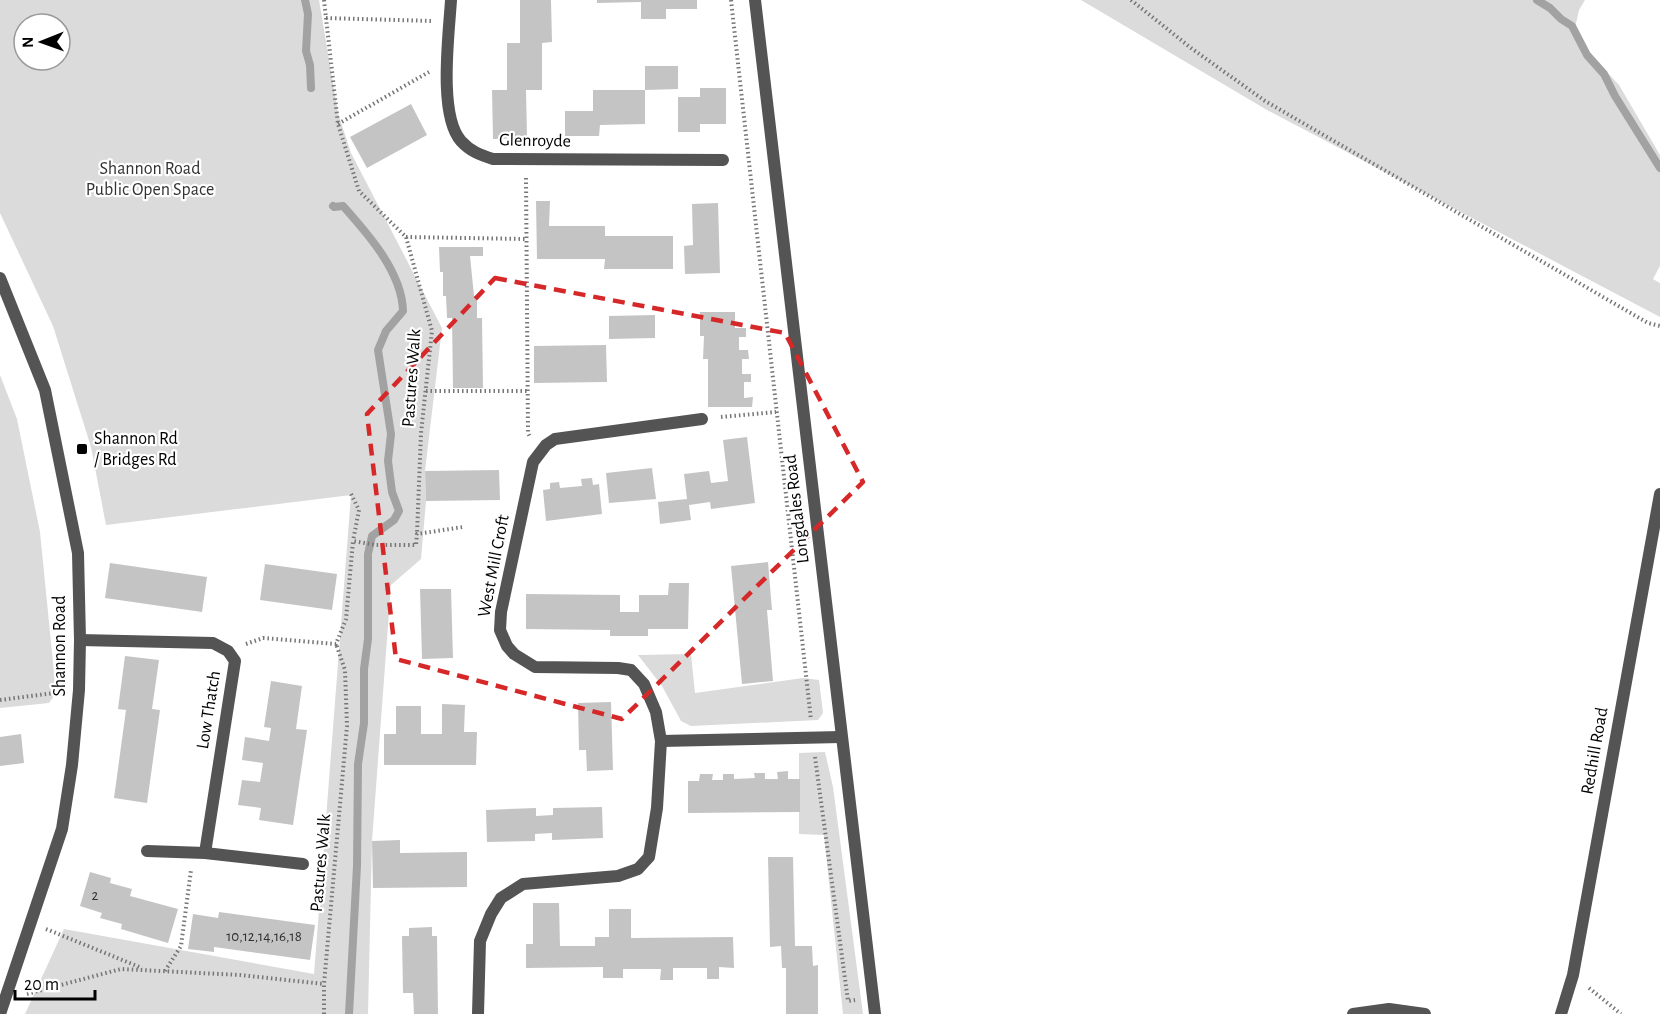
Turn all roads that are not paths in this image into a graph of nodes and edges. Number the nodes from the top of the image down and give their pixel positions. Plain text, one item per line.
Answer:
1 (451, 0) edge
2 (755, 0) edge
3 (723, 160) dead end
4 (0, 278) edge
5 (702, 419) road end
6 (1660, 494) edge
7 (80, 640) junction
8 (841, 738) junction
9 (661, 741) junction
10 (147, 851) dead end
11 (199, 852) junction
12 (303, 864) dead end
13 (0, 1014) edge
14 (478, 1014) edge
15 (875, 1014) edge
16 (1353, 1014) edge
17 (1425, 1014) edge
18 (1561, 1014) edge

1 - 3 street, Glenroyde
2 - 8 street, Longdales Road
4 - 7 street, Shannon Road
5 - 9 street, West Mill Croft
6 - 18 street, Redhill Road
7 - 11 street, Low Thatch
7 - 13 street, Shannon Road
8 - 9 street
8 - 15 street, Longdales Road
9 - 14 street, West Mill Croft
10 - 11 street
11 - 12 street
16 - 17 street

